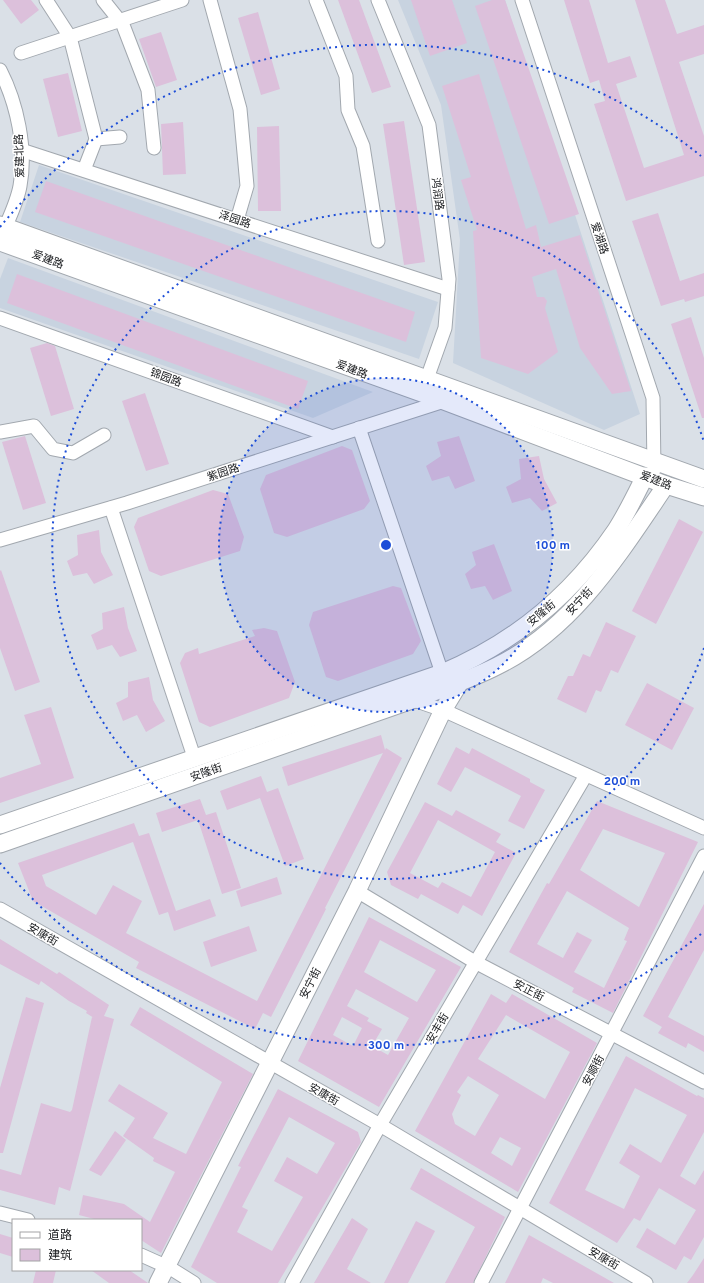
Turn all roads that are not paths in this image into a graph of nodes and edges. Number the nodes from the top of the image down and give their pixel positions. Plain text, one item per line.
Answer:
1 (46, 0) edge
2 (103, 0) edge
3 (182, 0) edge
4 (210, 0) edge
5 (316, 0) edge
6 (378, 0) edge
7 (522, 0) edge
8 (119, 21) junction
9 (70, 37) junction
10 (22, 53) dead end
11 (0, 70) edge
12 (120, 137) dead end
13 (96, 139) junction
14 (154, 148) dead end
15 (21, 150) junction
16 (84, 170) junction
17 (237, 220) junction
18 (1, 235) edge
19 (378, 241) dead end
20 (448, 289) junction
21 (0, 318) edge
22 (425, 386) junction
23 (444, 401) junction
24 (359, 428) junction
25 (0, 432) edge
26 (104, 435) dead end
27 (333, 437) junction
28 (654, 461) junction
29 (704, 478) edge
30 (655, 480) junction
31 (704, 497) edge
32 (111, 508) junction
33 (0, 540) edge
34 (442, 673) junction
35 (460, 682) junction
36 (387, 691) junction
37 (412, 700) junction
38 (443, 710) junction
39 (194, 758) junction
40 (586, 775) junction
41 (0, 825) edge
42 (704, 828) edge
43 (0, 844) edge
44 (704, 856) edge
45 (357, 891) junction
46 (0, 909) edge
47 (475, 962) junction
48 (612, 1033) junction
49 (270, 1064) junction
50 (704, 1082) edge
51 (380, 1125) junction
52 (520, 1209) junction
53 (0, 1213) edge
54 (24, 1219) edge
55 (142, 1255) edge
56 (167, 1267) junction
57 (158, 1283) edge
58 (194, 1283) edge
59 (292, 1283) edge
60 (481, 1283) edge
61 (646, 1283) edge

1 - 9 street
2 - 8 street
3 - 8 street
4 - 17 street
5 - 19 street
6 - 20 street, 鸿润路
7 - 28 street, 爱湖路
8 - 9 street
8 - 14 street
9 - 10 street
9 - 13 street
11 - 15 street, 爱建北路
12 - 13 street
13 - 16 street
15 - 16 street, 泽园路
15 - 18 street, 爱建北路
16 - 17 street, 泽园路
17 - 20 street, 泽园路
18 - 22 main road, 爱建路
20 - 22 street, 鸿润路
21 - 27 street, 锦园路
22 - 23 main road, 爱建路
22 - 28 main road, 爱建路
23 - 24 street, 紫园路
23 - 30 main road, 爱建路
24 - 27 street, 紫园路
24 - 34 street
25 - 26 street
27 - 32 street, 紫园路
28 - 29 main road, 爱建路
28 - 30 street, 爱湖路
30 - 31 main road, 爱建路
30 - 34 main road, 安隆街
30 - 35 main road, 安宁街
32 - 33 street, 紫园路
32 - 39 street
34 - 36 main road, 安隆街
35 - 37 main road, 安宁街
35 - 38 main road, 安宁街
36 - 37 street
36 - 39 main road, 安隆街
37 - 38 street
37 - 43 main road, 安隆街
38 - 40 street
38 - 45 main road, 安宁街
39 - 41 main road, 安隆街
40 - 42 street
40 - 47 street, 安丰街
44 - 48 street, 安顺街
45 - 47 street, 安正街
45 - 49 main road, 安宁街
46 - 49 street, 安康街
47 - 48 street, 安正街
47 - 51 street, 安丰街
48 - 50 street, 安正街
48 - 52 street, 安顺街
49 - 51 street, 安康街
49 - 56 main road, 安宁街
51 - 52 street, 安康街
51 - 59 street, 安丰街
52 - 60 street, 安顺街
52 - 61 street, 安康街
53 - 54 street
55 - 56 street
56 - 57 main road, 安宁街
56 - 58 street

